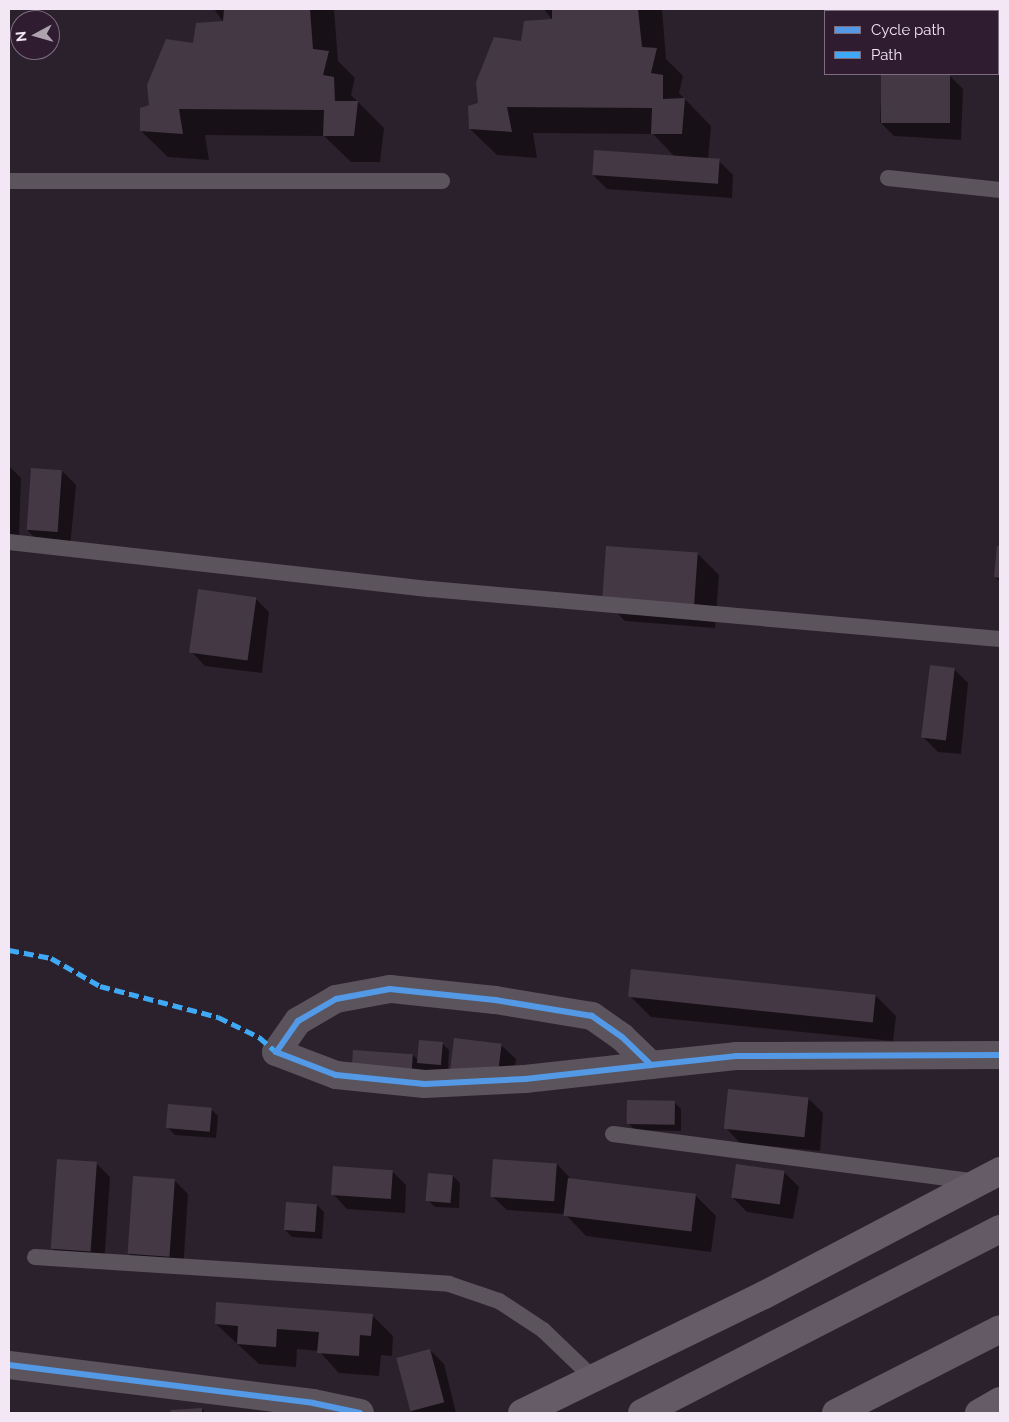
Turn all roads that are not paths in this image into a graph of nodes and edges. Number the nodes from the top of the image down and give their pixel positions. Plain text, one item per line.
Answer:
1 (888, 178) dead end
2 (9, 181) edge
3 (442, 181) dead end
4 (1000, 190) edge
5 (9, 542) edge
6 (1000, 640) edge
7 (1000, 1055) edge
8 (651, 1065) junction
9 (613, 1134) dead end
10 (989, 1176) edge
11 (1000, 1230) edge
12 (35, 1258) dead end
13 (1000, 1329) edge
14 (9, 1365) edge
15 (593, 1378) junction
16 (1000, 1401) edge
17 (360, 1413) edge
18 (522, 1413) edge
19 (642, 1413) edge
20 (836, 1413) edge
21 (979, 1413) edge

1 - 4 lane
2 - 3 lane
5 - 6 lane
7 - 8 street
8 - 8 street
9 - 10 lane
10 - 15 main road
11 - 19 highway
12 - 15 lane
13 - 20 highway
14 - 17 street
15 - 18 main road
16 - 21 main road

